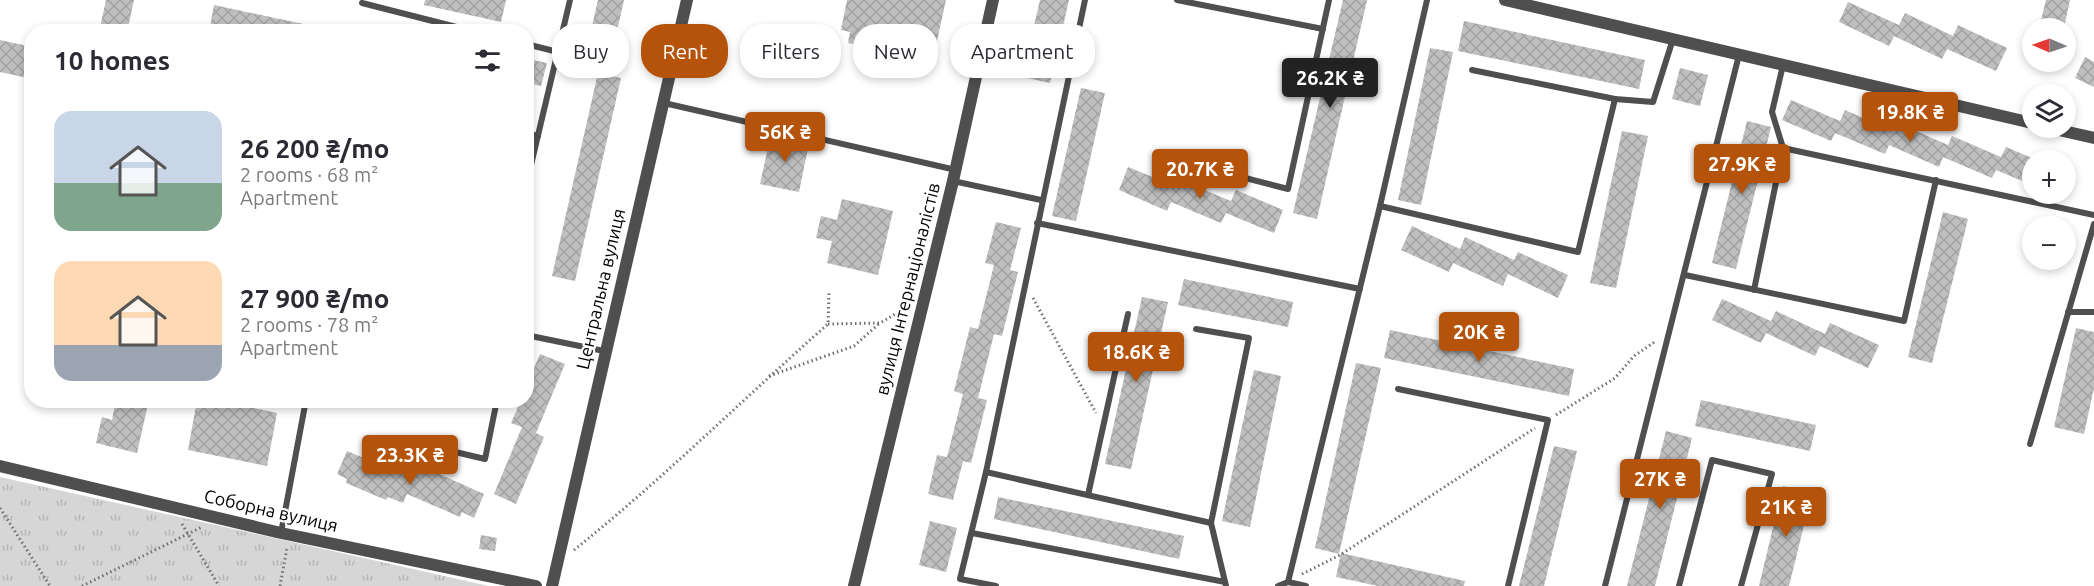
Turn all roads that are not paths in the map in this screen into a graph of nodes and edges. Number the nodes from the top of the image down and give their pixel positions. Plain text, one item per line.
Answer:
1 (570, 0) edge
2 (687, 0) edge
3 (993, 0) edge
4 (1085, 0) edge
5 (1177, 0) edge
6 (1329, 0) edge
7 (1427, 0) edge
8 (1505, 0) edge
9 (362, 3) dead end
10 (445, 24) edge
11 (564, 24) edge
12 (1323, 29) junction
13 (1672, 39) junction
14 (534, 46) edge
15 (552, 50) edge
16 (1739, 55) junction
17 (1783, 65) junction
18 (1472, 70) dead end
19 (552, 77) edge
20 (1615, 99) junction
21 (664, 103) junction
22 (2022, 121) edge
23 (2076, 134) edge
24 (534, 135) edge
25 (538, 136) junction
26 (2094, 138) edge
27 (1783, 148) junction
28 (534, 153) edge
29 (1164, 157) dead end
30 (955, 175) junction
31 (1936, 180) junction
32 (1041, 200) junction
33 (1380, 206) junction
34 (2094, 215) edge
35 (1037, 223) junction
36 (2094, 224) edge
37 (1684, 275) junction
38 (1360, 289) junction
39 (1754, 290) junction
40 (2068, 312) junction
41 (2094, 312) edge
42 (1128, 314) dead end
43 (1196, 329) dead end
44 (534, 337) edge
45 (604, 351) junction
46 (1398, 389) dead end
47 (305, 408) edge
48 (495, 408) edge
49 (396, 438) dead end
50 (2030, 444) dead end
51 (0, 466) edge
52 (986, 472) junction
53 (1088, 495) junction
54 (1211, 523) junction
55 (972, 533) junction
56 (286, 534) junction
57 (1288, 582) junction
58 (1225, 584) edge
59 (536, 586) edge
60 (552, 586) edge
61 (854, 586) edge
62 (996, 586) edge
63 (1278, 586) edge
64 (1306, 586) edge
65 (1508, 586) edge
66 (1605, 586) edge
67 (1679, 586) edge
68 (1741, 586) edge

1 - 11 lane
2 - 21 street, Центральна вулиця
3 - 30 street, вулиця Інтернаціоналістів
4 - 32 lane
5 - 12 lane
6 - 12 lane
7 - 33 lane
8 - 13 street
9 - 10 lane
12 - 29 lane
13 - 16 street
13 - 20 lane
14 - 15 lane
16 - 17 street
16 - 37 lane
17 - 22 street
17 - 27 lane
18 - 20 lane
19 - 25 lane
20 - 33 lane
21 - 30 lane
21 - 45 street, Центральна вулиця
23 - 26 street
24 - 25 lane
25 - 28 lane
27 - 31 lane
27 - 39 lane
30 - 32 lane
30 - 61 street, вулиця Інтернаціоналістів
31 - 34 lane
31 - 39 lane
32 - 35 lane
33 - 38 lane
35 - 38 lane
35 - 52 lane
36 - 40 lane
37 - 39 lane
37 - 66 lane
38 - 57 lane
40 - 41 lane
40 - 50 lane
42 - 53 lane
43 - 54 lane
44 - 45 lane
45 - 60 street, Центральна вулиця
46 - 65 lane
47 - 56 lane
48 - 49 lane
51 - 56 street, Соборна вулиця
52 - 53 lane
52 - 55 lane
53 - 54 lane
54 - 58 lane
55 - 58 lane
55 - 62 lane
56 - 59 street, Соборна вулиця
57 - 63 lane
57 - 64 lane
67 - 68 lane

